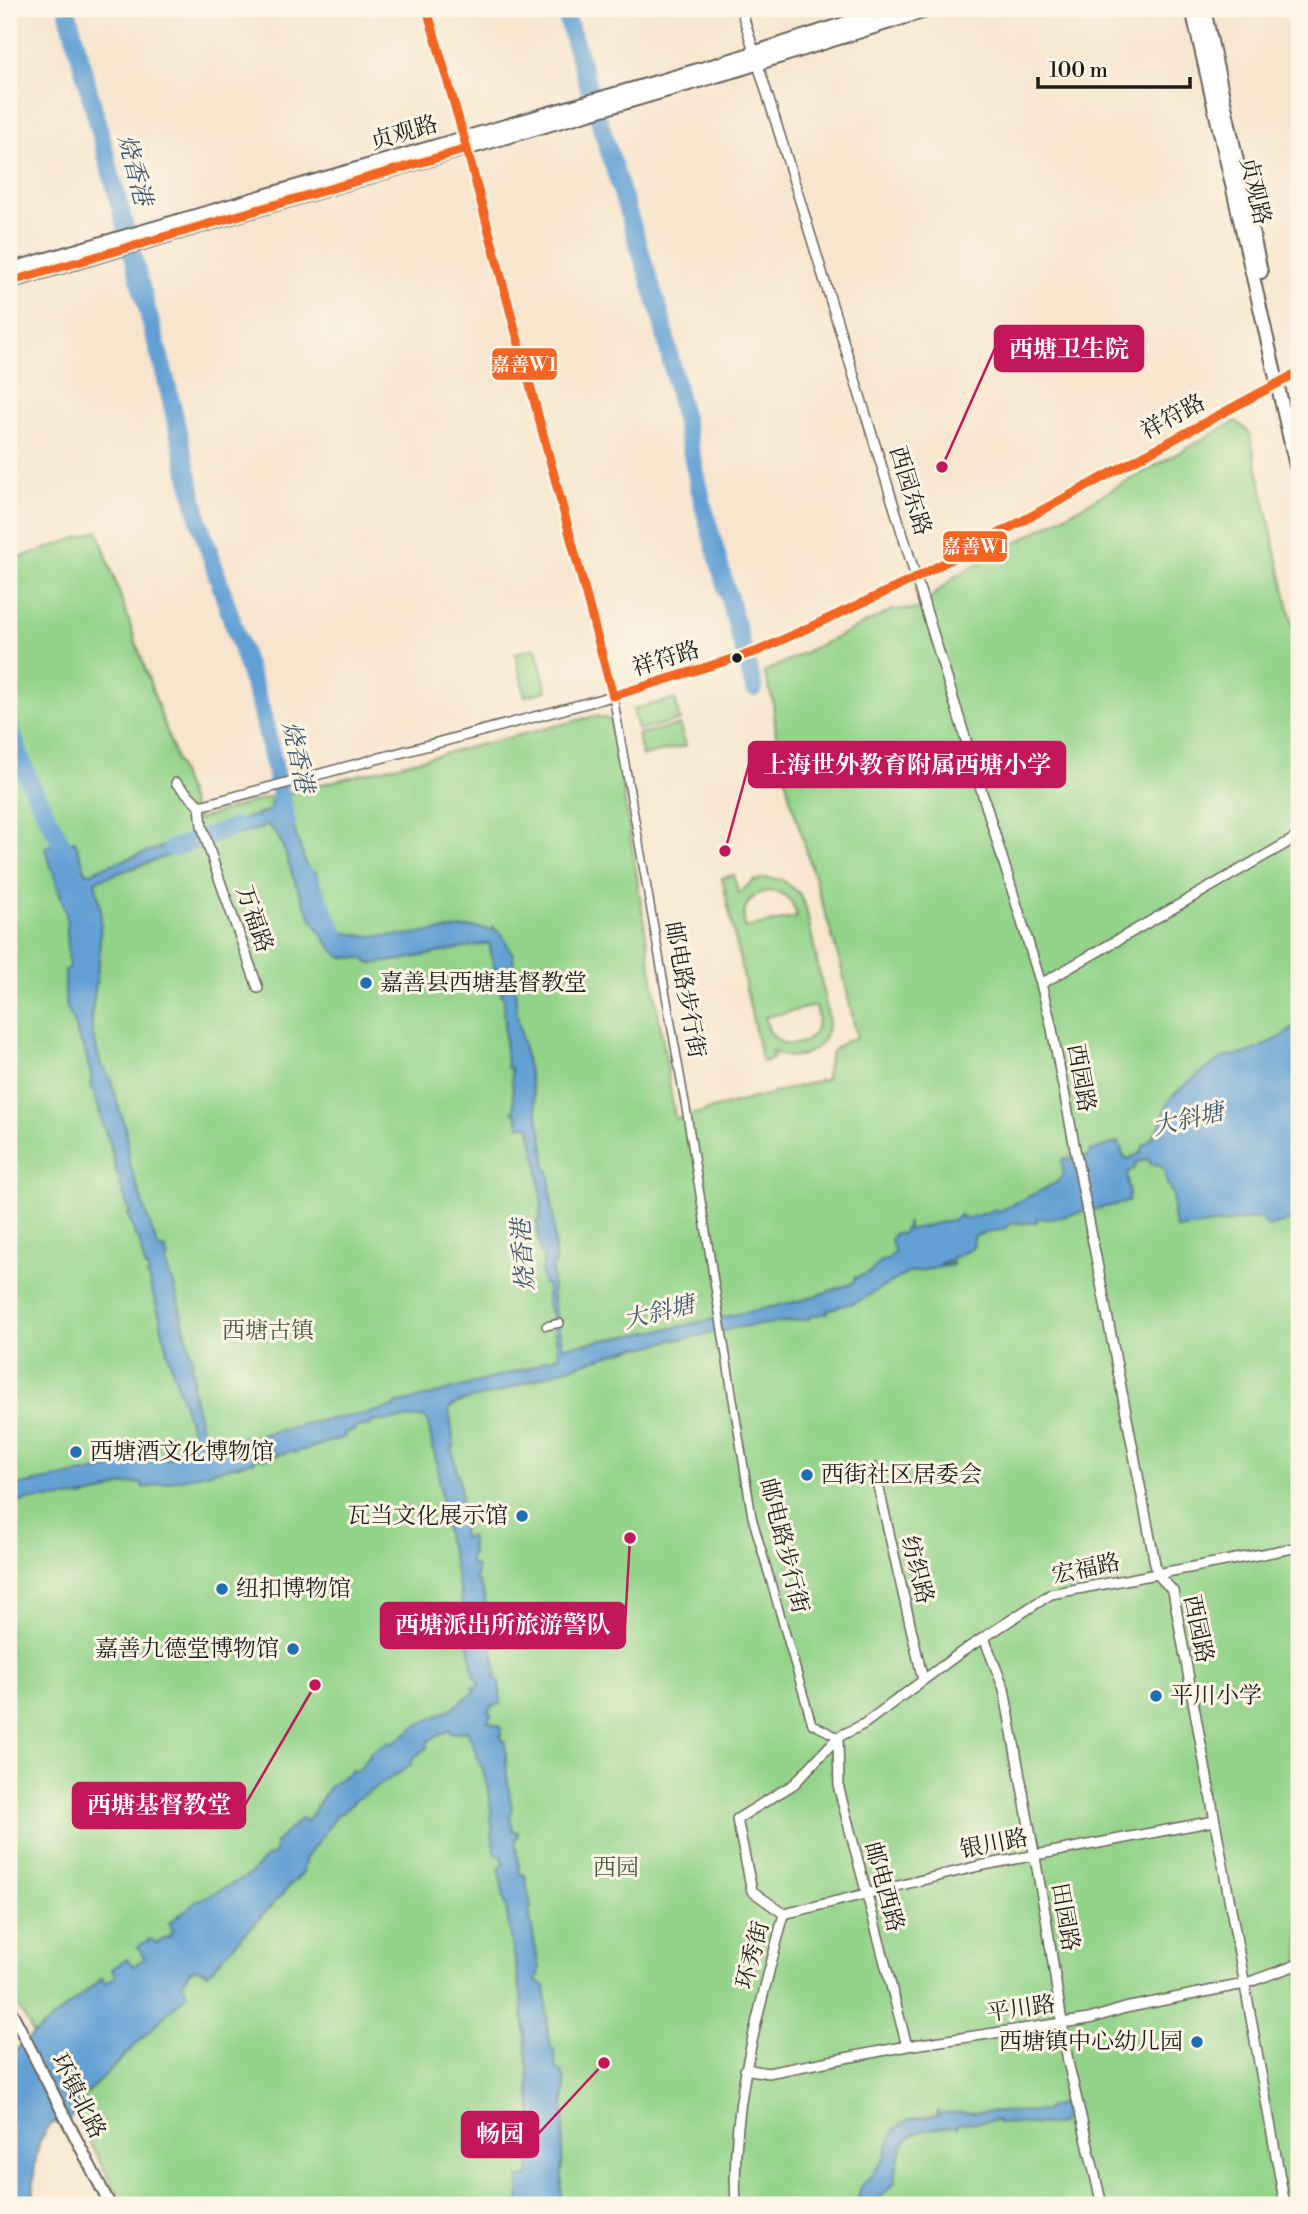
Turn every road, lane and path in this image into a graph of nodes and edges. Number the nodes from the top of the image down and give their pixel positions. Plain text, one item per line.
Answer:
1 (427, 9) edge
2 (741, 9) edge
3 (890, 9) edge
4 (931, 9) edge
5 (1192, 9) edge
6 (1205, 9) edge
7 (756, 58) junction
8 (632, 94) junction
9 (465, 143) junction
10 (107, 248) junction
11 (9, 271) edge
12 (9, 282) edge
13 (1299, 372) edge
14 (1281, 381) junction
15 (1299, 445) edge
16 (1299, 479) edge
17 (916, 579) junction
18 (613, 696) junction
19 (176, 783) dead end
20 (200, 806) junction
21 (1299, 836) edge
22 (1041, 984) junction
23 (258, 988) dead end
24 (560, 1323) dead end
25 (546, 1326) dead end
26 (874, 1468) dead end
27 (1299, 1547) edge
28 (1157, 1574) junction
29 (984, 1638) junction
30 (923, 1680) junction
31 (838, 1737) junction
32 (1214, 1821) junction
33 (1034, 1855) junction
34 (866, 1892) junction
35 (784, 1914) junction
36 (1299, 1964) edge
37 (1244, 1984) junction
38 (10, 2008) edge
39 (1063, 2022) junction
40 (907, 2046) junction
41 (745, 2069) junction
42 (110, 2205) edge
43 (736, 2205) edge
44 (1102, 2205) edge
45 (1285, 2205) edge

1 - 9 street
2 - 7 street, 西园东路
3 - 7 main road
4 - 7 main road
5 - 14 main road, 贞观路
6 - 14 main road, 贞观路
7 - 8 main road
7 - 8 main road
7 - 17 street, 西园东路
8 - 9 main road, 贞观路
9 - 10 main road, 贞观路
9 - 18 street
10 - 11 main road, 贞观路
10 - 12 main road, 贞观路
13 - 14 street, 祥符路
14 - 15 main road
14 - 16 main road
14 - 17 street, 祥符路
17 - 18 street, 祥符路
17 - 22 street, 西园东路
18 - 20 street, 祥符路
18 - 31 street, 邮电路步行街
19 - 20 street
20 - 23 street, 万福路
21 - 22 street
22 - 28 street, 西园路
24 - 25 street
26 - 30 street, 纺织路
27 - 28 street, 宏福路
28 - 29 street, 宏福路
28 - 32 street, 西园路
29 - 30 street, 宏福路
29 - 33 street, 田园路
30 - 31 street, 宏福路
31 - 34 street, 邮电西路
31 - 35 street, 环秀街
32 - 33 street, 银川路
32 - 37 street, 西园路
33 - 34 street, 银川路
33 - 39 street, 田园路
34 - 35 street, 银川路
34 - 40 street, 邮电西路
35 - 41 street, 环秀街
36 - 37 street, 平川路
37 - 39 street, 平川路
37 - 45 street, 西园路
38 - 42 street, 环镇北路
39 - 40 street, 平川路
39 - 44 street, 田园路
40 - 41 street, 平川路
41 - 43 street, 环秀街

